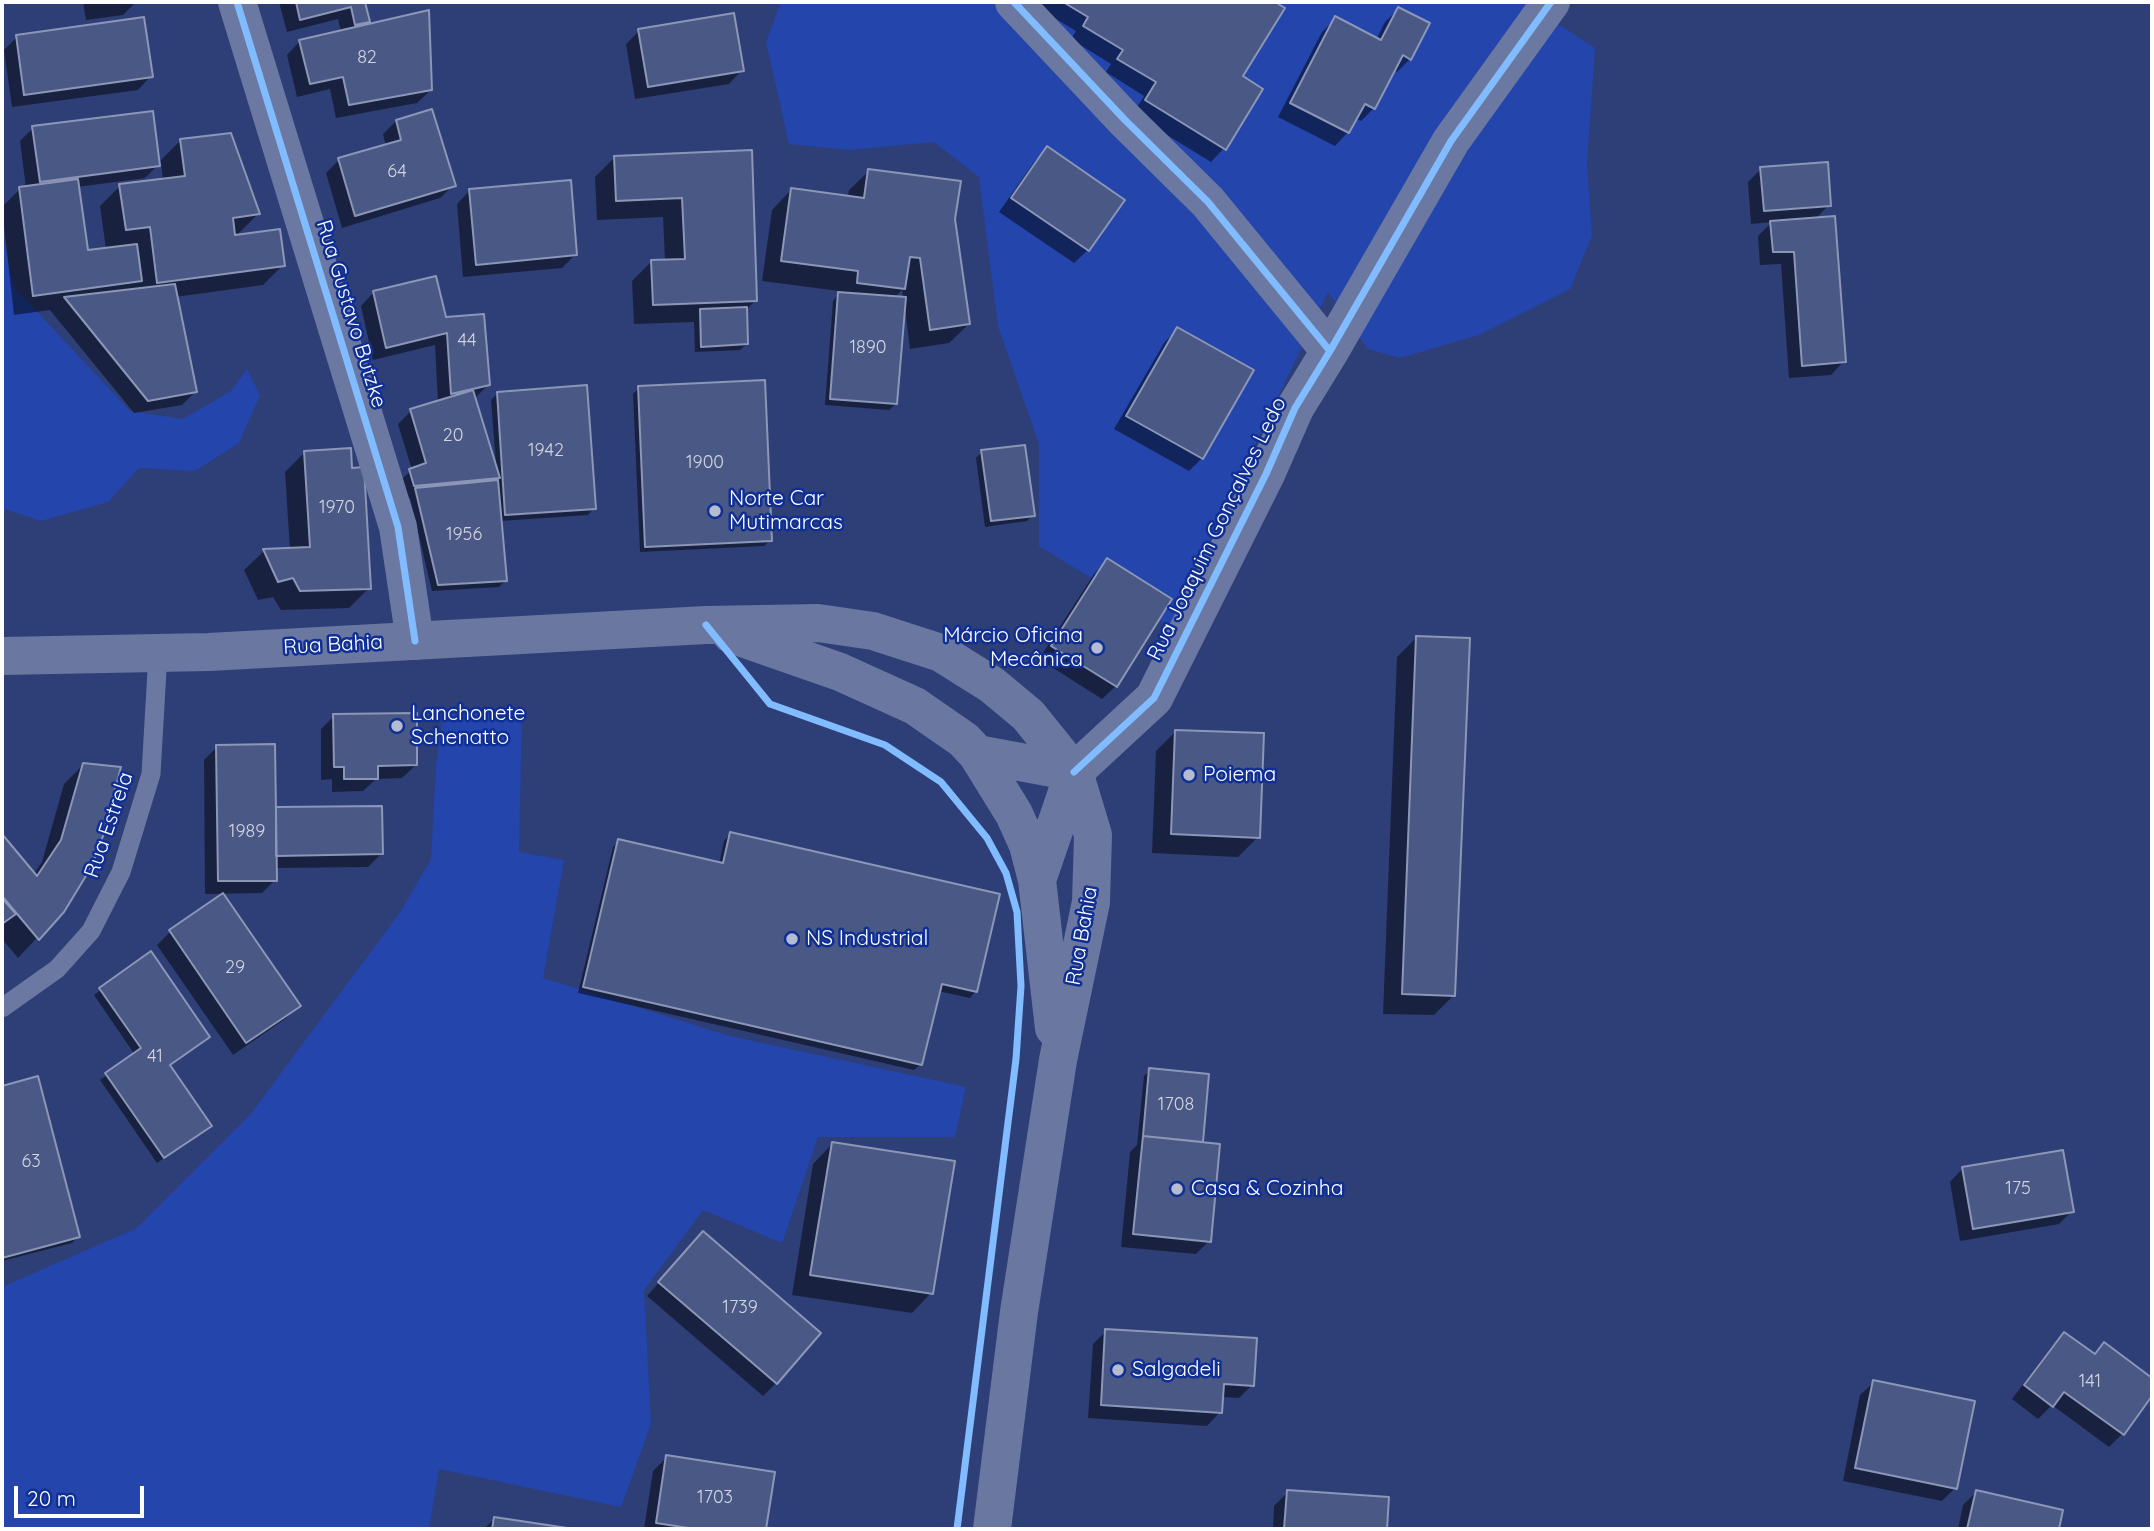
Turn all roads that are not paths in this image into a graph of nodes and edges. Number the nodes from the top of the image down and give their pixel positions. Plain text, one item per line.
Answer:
1 (237, 2) edge
2 (1014, 2) edge
3 (1551, 2) edge
4 (1330, 351) junction
5 (706, 625) junction
6 (415, 641) junction
7 (158, 653) junction
8 (2, 656) edge
9 (977, 754) junction
10 (1074, 772) junction
11 (1037, 880) junction
12 (2, 1008) edge
13 (1058, 1060) junction
14 (992, 1529) edge

1 - 6 street, Rua Gustavo Butzke
2 - 4 street
3 - 4 street, Rua Joaquim Gonçalves Ledo
4 - 10 street, Rua Joaquim Gonçalves Ledo
5 - 6 main road, Rua Bahia
5 - 9 main road, Rua Bahia
5 - 10 main road, Rua Bahia
6 - 7 main road, Rua Bahia
7 - 8 main road, Rua Bahia
7 - 12 lane, Rua Estrela
9 - 10 main road
9 - 11 main road, Rua Bahia
10 - 11 main road
10 - 13 main road, Rua Bahia
11 - 13 main road, Rua Bahia
13 - 14 main road, Rua Bahia

